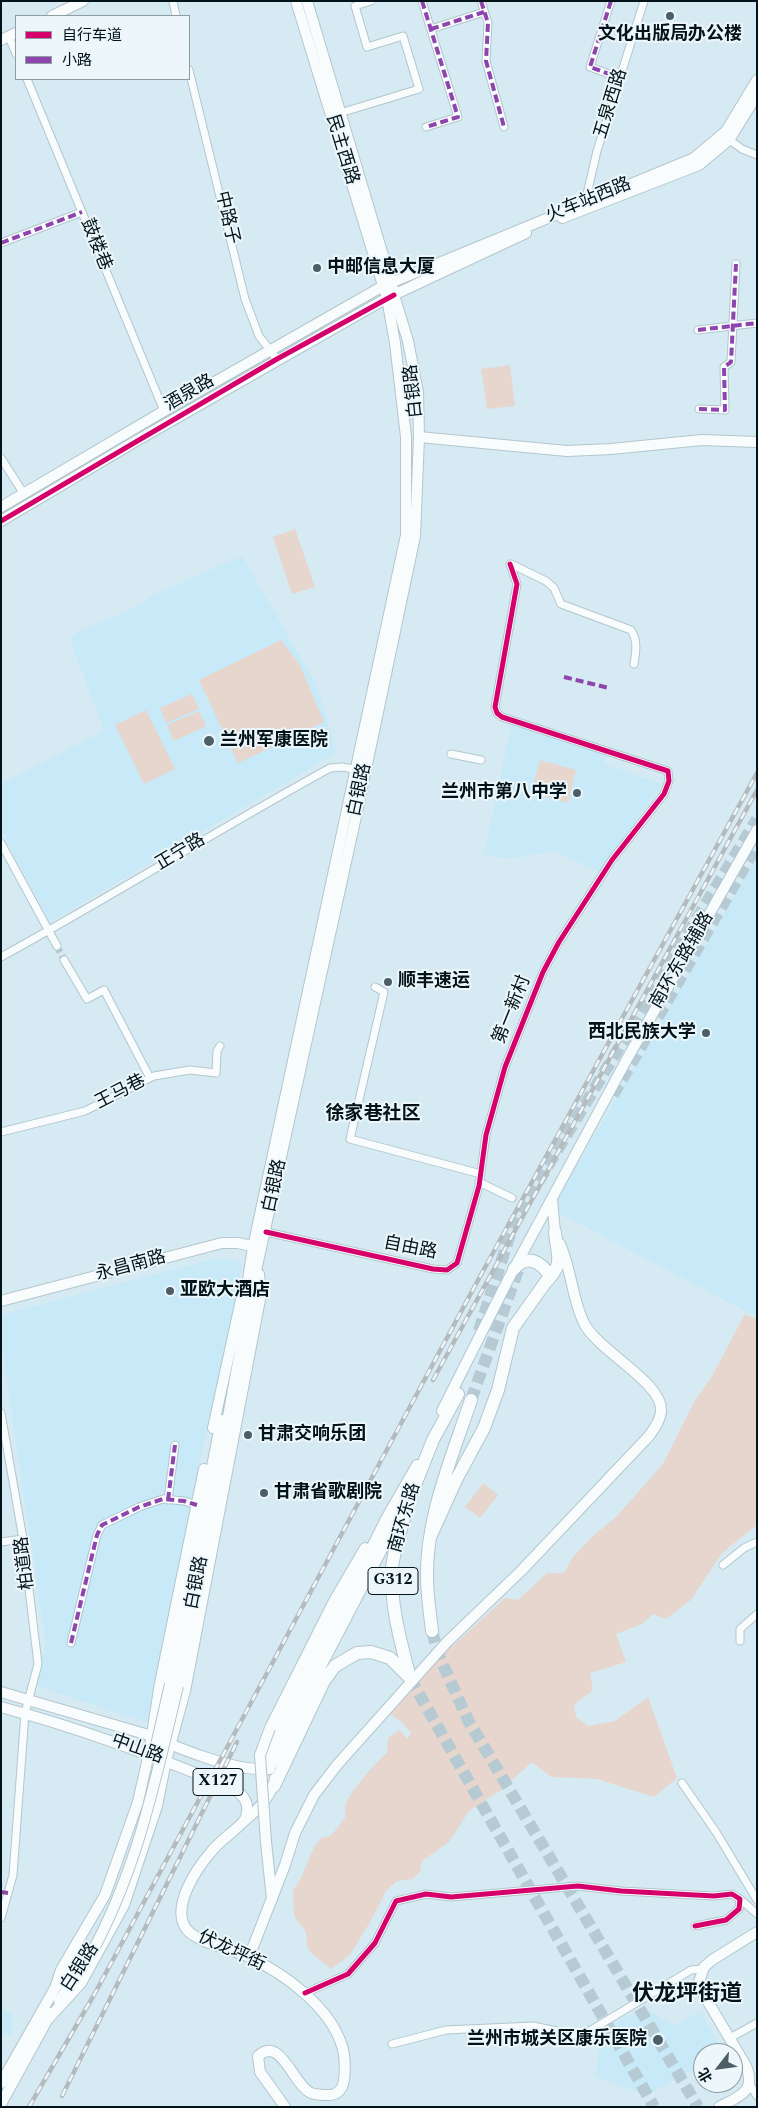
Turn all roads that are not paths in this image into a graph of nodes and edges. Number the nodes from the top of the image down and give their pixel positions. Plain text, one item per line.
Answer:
1 (83, 1) edge
2 (173, 1) edge
3 (296, 1) edge
4 (307, 1) edge
5 (371, 1) edge
6 (422, 1) edge
7 (480, 1) edge
8 (611, 1) edge
9 (644, 1) edge
10 (484, 12) junction
11 (54, 15) edge
12 (176, 15) edge
13 (431, 29) junction
14 (9, 37) edge
15 (15, 52) edge
16 (190, 74) edge
17 (620, 78) junction
18 (27, 80) edge
19 (757, 80) edge
20 (757, 95) edge
21 (340, 113) junction
22 (426, 127) dead end
23 (504, 127) dead end
24 (726, 137) junction
25 (757, 155) edge
26 (587, 205) junction
27 (82, 212) junction
28 (1, 244) edge
29 (736, 264) dead end
30 (387, 284) junction
31 (390, 296) junction
32 (757, 323) edge
33 (732, 325) junction
34 (698, 330) dead end
35 (270, 350) junction
36 (278, 360) junction
37 (699, 409) dead end
38 (164, 411) junction
39 (419, 437) junction
40 (757, 442) edge
41 (1, 458) edge
42 (24, 494) junction
43 (1, 507) edge
44 (1, 521) edge
45 (634, 664) dead end
46 (451, 754) dead end
47 (481, 760) dead end
48 (361, 770) junction
49 (757, 830) edge
50 (1, 843) edge
51 (49, 930) junction
52 (56, 946) tunnel mouth
53 (1, 957) edge
54 (64, 960) tunnel mouth
55 (375, 987) dead end
56 (220, 1046) dead end
57 (150, 1078) junction
58 (1, 1132) edge
59 (480, 1174) junction
60 (479, 1182) junction
61 (512, 1198) dead end
62 (552, 1198) junction
63 (266, 1232) junction
64 (555, 1232) junction
65 (258, 1248) junction
66 (254, 1265) junction
67 (514, 1268) junction
68 (546, 1282) junction
69 (1, 1301) edge
70 (458, 1394) tunnel mouth
71 (471, 1400) tunnel mouth
72 (1, 1413) edge
73 (175, 1446) dead end
74 (415, 1484) junction
75 (168, 1500) junction
76 (197, 1504) junction
77 (387, 1517) junction
78 (431, 1535) junction
79 (23, 1539) junction
80 (1, 1542) edge
81 (757, 1542) edge
82 (723, 1565) dead end
83 (757, 1614) edge
84 (432, 1631) tunnel mouth
85 (740, 1641) dead end
86 (71, 1643) dead end
87 (1, 1692) edge
88 (29, 1700) junction
89 (1, 1707) edge
90 (25, 1713) junction
91 (152, 1736) junction
92 (170, 1744) junction
93 (149, 1754) junction
94 (166, 1761) junction
95 (263, 1770) junction
96 (682, 1783) dead end
97 (274, 1786) junction
98 (244, 1821) junction
99 (5, 1892) edge
100 (272, 1899) junction
101 (740, 1899) junction
102 (757, 1900) edge
103 (757, 1914) edge
104 (1, 1918) edge
105 (694, 1926) dead end
106 (757, 1932) edge
107 (89, 1953) junction
108 (249, 1957) junction
109 (703, 1969) junction
110 (55, 1988) junction
111 (305, 1994) junction
112 (48, 2019) junction
113 (757, 2023) edge
114 (730, 2038) junction
115 (392, 2044) dead end
116 (1, 2082) edge
117 (750, 2085) junction
118 (757, 2096) edge
119 (1, 2104) edge
120 (286, 2107) edge
121 (719, 2107) edge

1 - 11 main road
2 - 12 street
3 - 30 main road, 民主西路
4 - 21 main road, 民主西路
5 - 21 street
6 - 13 street
7 - 10 street
8 - 17 street
9 - 17 street, 五泉西路
10 - 13 street
10 - 23 street
13 - 22 street
14 - 15 street
16 - 35 street, 中路子
17 - 26 street, 五泉西路
18 - 27 street, 鼓楼巷
19 - 24 main road, 火车站西路
20 - 24 main road, 火车站西路
21 - 30 main road, 民主西路
24 - 25 street
24 - 26 main road, 火车站西路
26 - 30 main road, 火车站西路
26 - 31 main road, 火车站西路
27 - 28 street
27 - 38 street, 鼓楼巷
29 - 33 street
30 - 31 main road, 民主西路
30 - 35 main road, 酒泉路
31 - 36 main road, 酒泉路
31 - 39 main road, 白银路
31 - 48 main road, 白银路
32 - 33 street
33 - 34 street
33 - 37 street
35 - 36 street, 中路子
35 - 38 main road, 酒泉路
36 - 44 main road, 酒泉路
38 - 42 main road, 酒泉路
39 - 40 main road
39 - 48 main road, 白银路
41 - 42 street
42 - 43 main road, 酒泉路
45 - 59 street, 第一新村
46 - 47 street
48 - 51 street, 正宁路
48 - 63 main road, 白银路
48 - 65 main road, 白银路
49 - 62 main road, 南环东路辅路
50 - 51 street
51 - 52 street
51 - 53 street, 正宁路
54 - 57 street
55 - 59 street
56 - 57 street, 王马巷
57 - 58 street, 王马巷
59 - 60 street, 自由路
60 - 61 street
60 - 63 street, 自由路
62 - 64 main road
62 - 67 main road, 南环东路辅路
63 - 65 main road, 白银路
64 - 68 highway
64 - 100 main road
65 - 66 main road, 白银路
65 - 69 main road, 永昌南路
66 - 76 main road
66 - 92 main road
66 - 107 main road, 白银路, bridge
67 - 68 highway
67 - 77 main road, 南环东路辅路
68 - 78 highway
70 - 74 highway, 南环东路 / G312
71 - 78 highway, 南环东路 / G312
72 - 79 street, 柏道路
73 - 75 street
74 - 95 highway
74 - 97 highway, 南环东路 / G312
75 - 76 street
75 - 86 street
76 - 91 main road
77 - 95 main road
77 - 100 main road, bridge
78 - 84 highway, 南环东路 / G312
79 - 80 street
79 - 88 street, 柏道路
81 - 82 street
83 - 85 street
87 - 88 main road, 中山路
88 - 90 street, 柏道路
88 - 91 main road, 中山路
89 - 90 main road, 中山路
90 - 93 main road, 中山路
90 - 99 street, 柏道路
91 - 92 main road, 中山路
91 - 93 main road
92 - 94 main road
92 - 95 main road, 中山路
93 - 94 main road, 中山路 / X127
93 - 110 main road
94 - 98 main road, 中山路 / X127
94 - 112 main road
95 - 97 main road
96 - 102 street
97 - 98 main road, 伏龙坪街
98 - 108 main road, 伏龙坪街 / X127
99 - 104 street, 柏道路
100 - 108 main road
101 - 103 street
101 - 105 street
101 - 111 street
106 - 109 main road
107 - 110 main road, 白银路
107 - 112 main road, 白银路
108 - 111 main road, 伏龙坪街 / X127
109 - 114 main road
109 - 115 street
110 - 116 main road, 白银路
111 - 120 main road, 伏龙坪街 / X127
112 - 119 main road, 白银路
113 - 114 street
114 - 117 main road
117 - 118 street
117 - 121 main road

